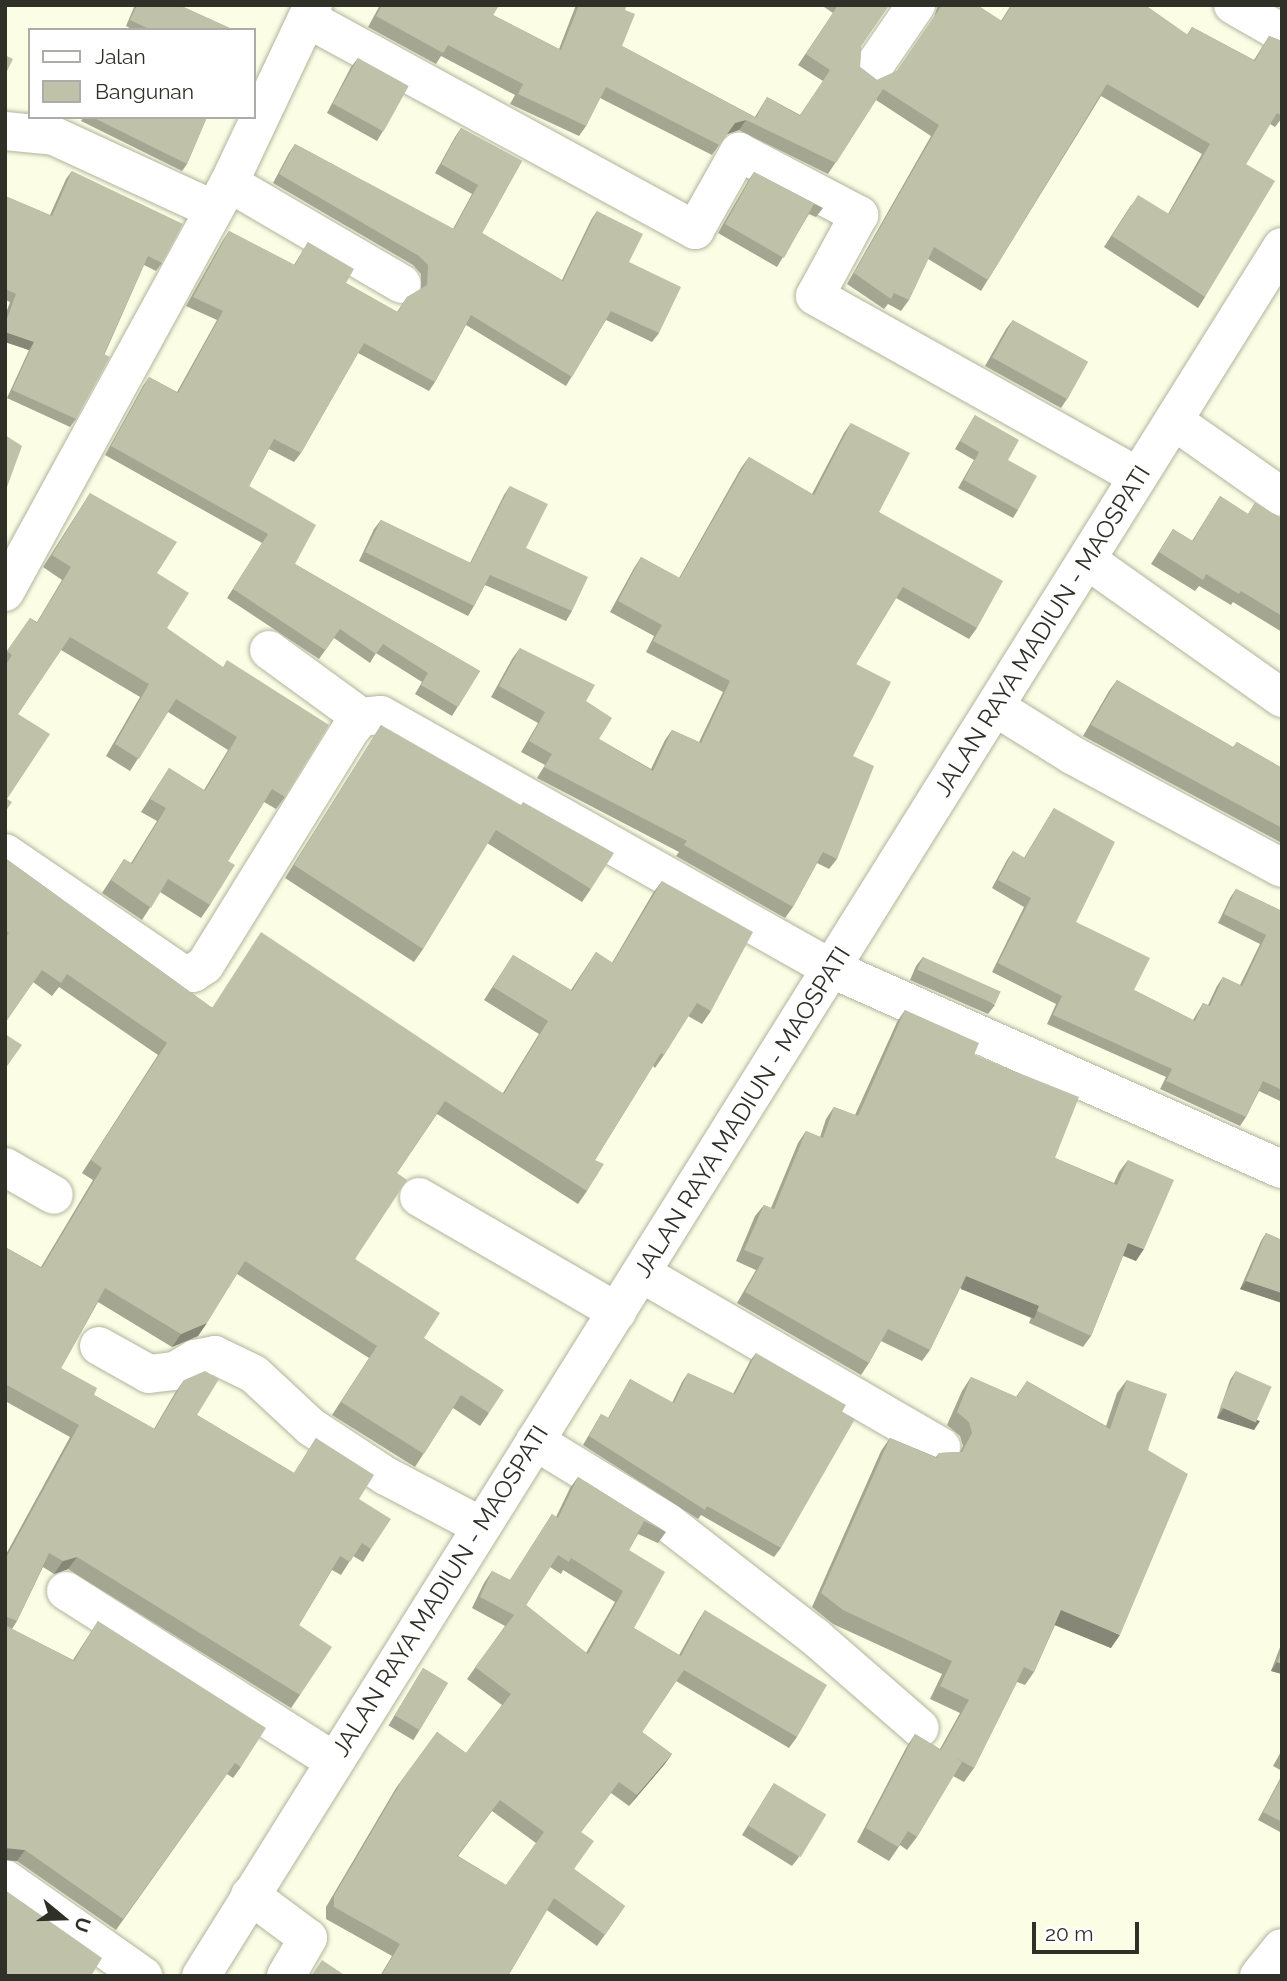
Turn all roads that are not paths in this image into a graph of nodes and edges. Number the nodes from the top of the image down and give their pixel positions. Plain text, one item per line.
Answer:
1 (916, 5) edge
2 (1233, 5) edge
3 (311, 12) edge
4 (1282, 33) edge
5 (872, 69) dead end
6 (8, 140) edge
7 (221, 196) junction
8 (1282, 247) edge
9 (402, 284) dead end
10 (1174, 421) junction
11 (1137, 476) junction
12 (1282, 497) edge
13 (1087, 560) junction
14 (5, 592) edge
15 (269, 650) dead end
16 (1282, 698) edge
17 (995, 707) junction
18 (361, 717) junction
19 (5, 853) edge
20 (1282, 868) edge
21 (832, 969) junction
22 (5, 1167) edge
23 (1282, 1169) edge
24 (54, 1195) dead end
25 (419, 1197) dead end
26 (641, 1273) junction
27 (617, 1312) junction
28 (100, 1346) dead end
29 (535, 1441) junction
30 (941, 1447) dead end
31 (481, 1526) junction
32 (66, 1591) dead end
33 (920, 1728) dead end
34 (332, 1760) junction
35 (5, 1879) edge
36 (250, 1895) junction
37 (1282, 1948) edge
38 (142, 1976) edge
39 (201, 1976) edge
40 (286, 1976) edge
41 (1259, 1976) edge

1 - 5 main road
2 - 4 main road
3 - 7 main road
3 - 11 main road
6 - 7 main road
7 - 9 main road
7 - 14 main road
8 - 10 main road, JALAN RAYA MADIUN - MAOSPATI
10 - 11 main road, JALAN RAYA MADIUN - MAOSPATI
10 - 12 main road
11 - 13 main road, JALAN RAYA MADIUN - MAOSPATI
13 - 16 main road
13 - 17 main road, JALAN RAYA MADIUN - MAOSPATI
15 - 18 main road
17 - 20 main road
17 - 21 main road, JALAN RAYA MADIUN - MAOSPATI
18 - 19 main road
18 - 21 main road
21 - 23 main road
21 - 26 main road, JALAN RAYA MADIUN - MAOSPATI
22 - 24 main road
25 - 27 main road
26 - 27 main road, JALAN RAYA MADIUN - MAOSPATI
26 - 30 main road
27 - 29 main road, JALAN RAYA MADIUN - MAOSPATI
28 - 31 main road
29 - 31 main road, JALAN RAYA MADIUN - MAOSPATI
29 - 33 main road
31 - 34 main road, JALAN RAYA MADIUN - MAOSPATI
32 - 34 main road
34 - 36 main road, JALAN RAYA MADIUN - MAOSPATI
35 - 38 main road
36 - 39 main road, JALAN RAYA MADIUN - MAOSPATI
36 - 40 main road
37 - 41 main road

